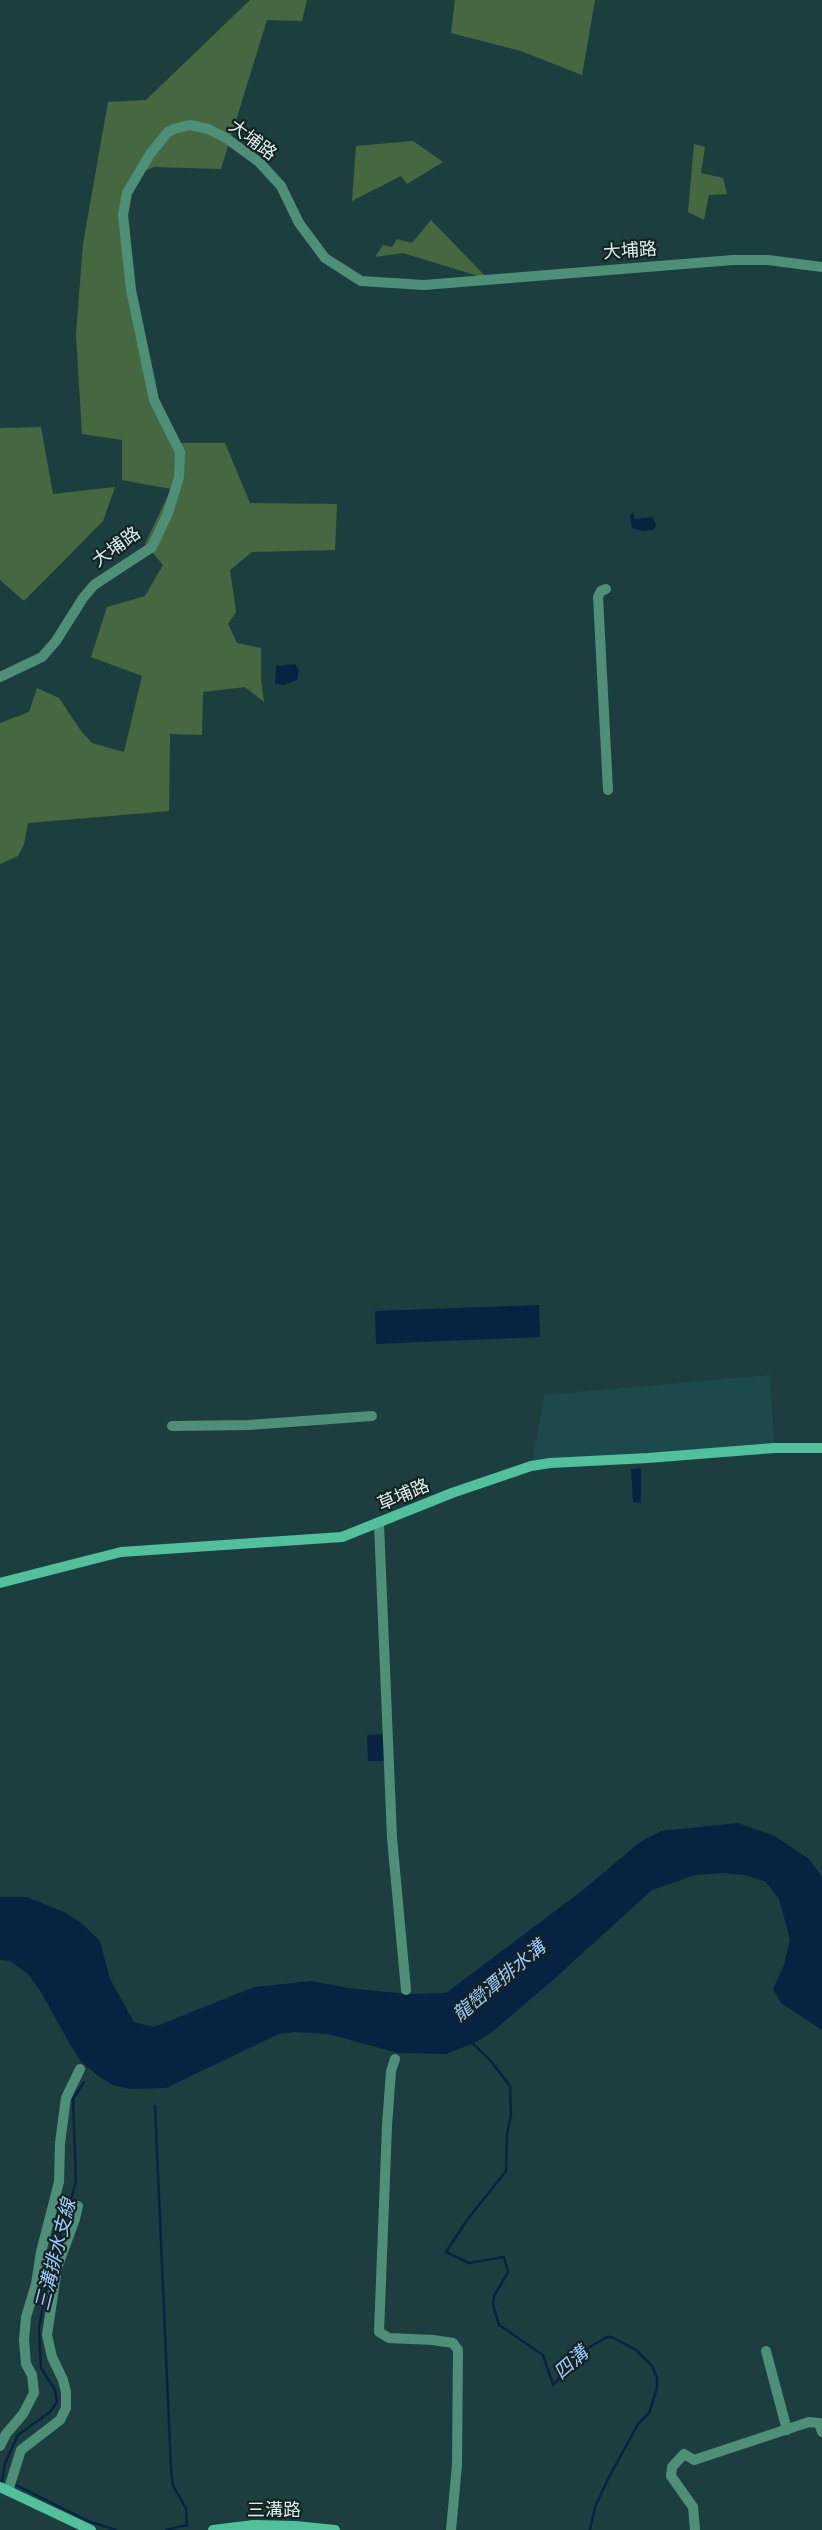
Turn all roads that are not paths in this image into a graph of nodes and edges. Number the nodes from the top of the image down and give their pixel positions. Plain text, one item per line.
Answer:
1 (822, 267) edge
2 (606, 589) dead end
3 (0, 677) edge
4 (608, 790) dead end
5 (372, 1416) dead end
6 (172, 1426) dead end
7 (822, 1448) edge
8 (379, 1524) junction
9 (0, 1584) edge
10 (406, 1990) dead end
11 (395, 2059) dead end
12 (80, 2069) dead end
13 (78, 2206) dead end
14 (766, 2350) dead end
15 (787, 2430) junction
16 (822, 2432) edge
17 (0, 2446) edge
18 (4, 2489) edge
19 (91, 2530) edge
20 (213, 2530) edge
21 (336, 2530) edge
22 (451, 2530) edge
23 (695, 2530) edge

1 - 3 street, 大埔路
2 - 4 street
5 - 6 street
7 - 8 street, 草埔路
8 - 9 street, 草埔路
8 - 10 street
11 - 22 street
12 - 17 street
13 - 18 street
14 - 15 street
15 - 16 street
15 - 23 street
18 - 19 street
20 - 21 street, 三溝路

